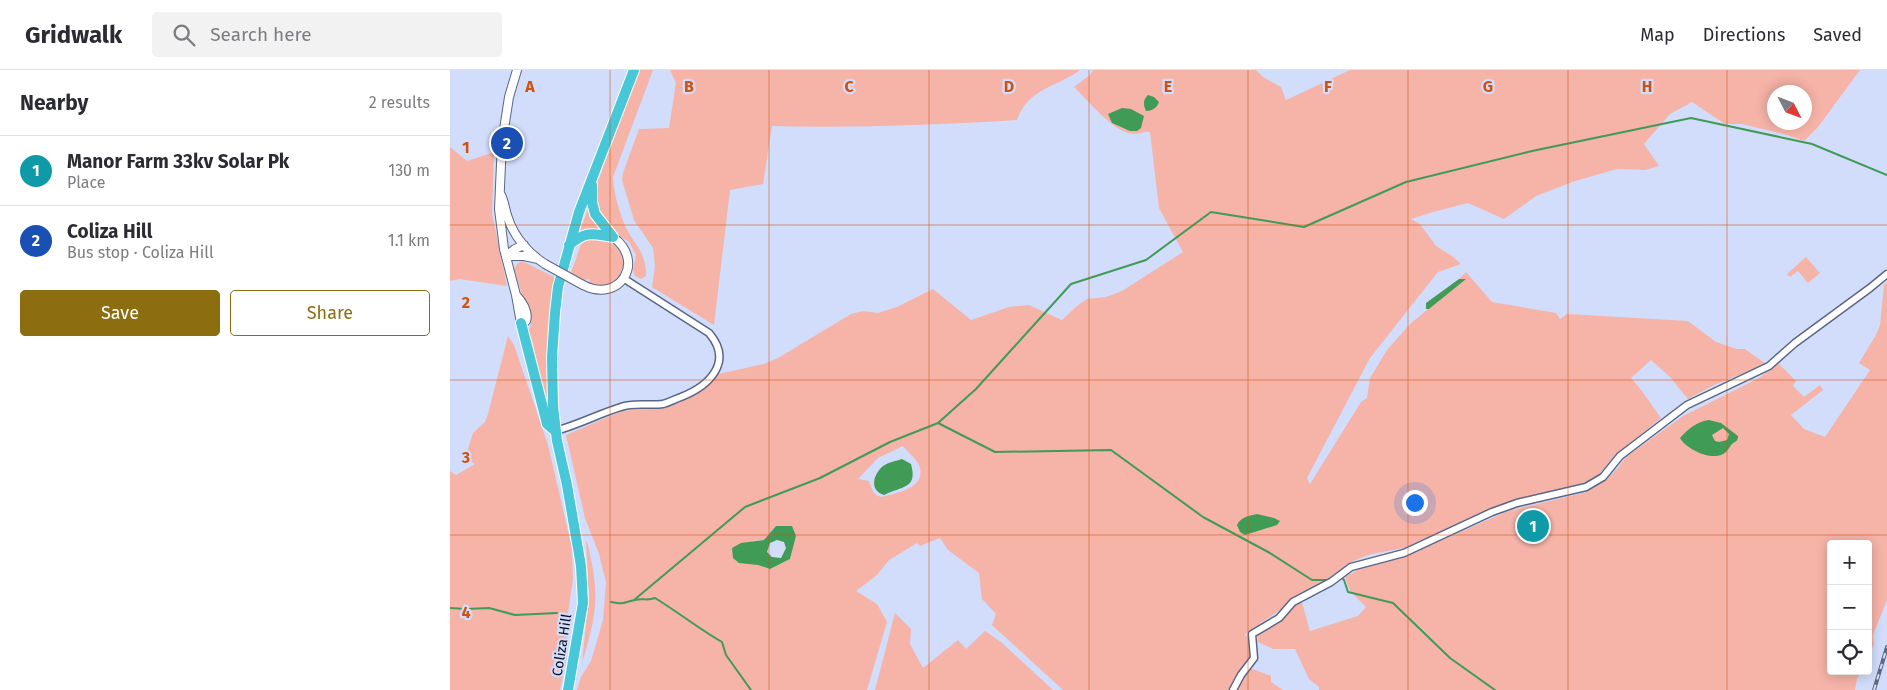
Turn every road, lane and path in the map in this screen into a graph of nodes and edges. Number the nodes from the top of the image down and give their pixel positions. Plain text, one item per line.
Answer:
1 (517, 70) edge
2 (634, 70) edge
3 (592, 179) junction
4 (500, 194) junction
5 (613, 237) junction
6 (569, 245) junction
7 (526, 247) junction
8 (506, 256) junction
9 (524, 256) junction
10 (538, 259) junction
11 (1887, 274) edge
12 (623, 278) junction
13 (521, 323) joint
14 (555, 431) junction
15 (568, 690) edge
16 (1233, 690) edge

1 - 4 street
2 - 3 highway
3 - 5 highway
3 - 6 highway
4 - 7 street
4 - 8 street
5 - 6 highway
5 - 12 street
6 - 14 highway
7 - 8 street
7 - 9 street
7 - 10 street
8 - 9 street
8 - 13 street
9 - 10 street
10 - 12 street, bridge
11 - 16 street
12 - 14 street
13 - 14 highway
14 - 15 highway, Coliza Hill

